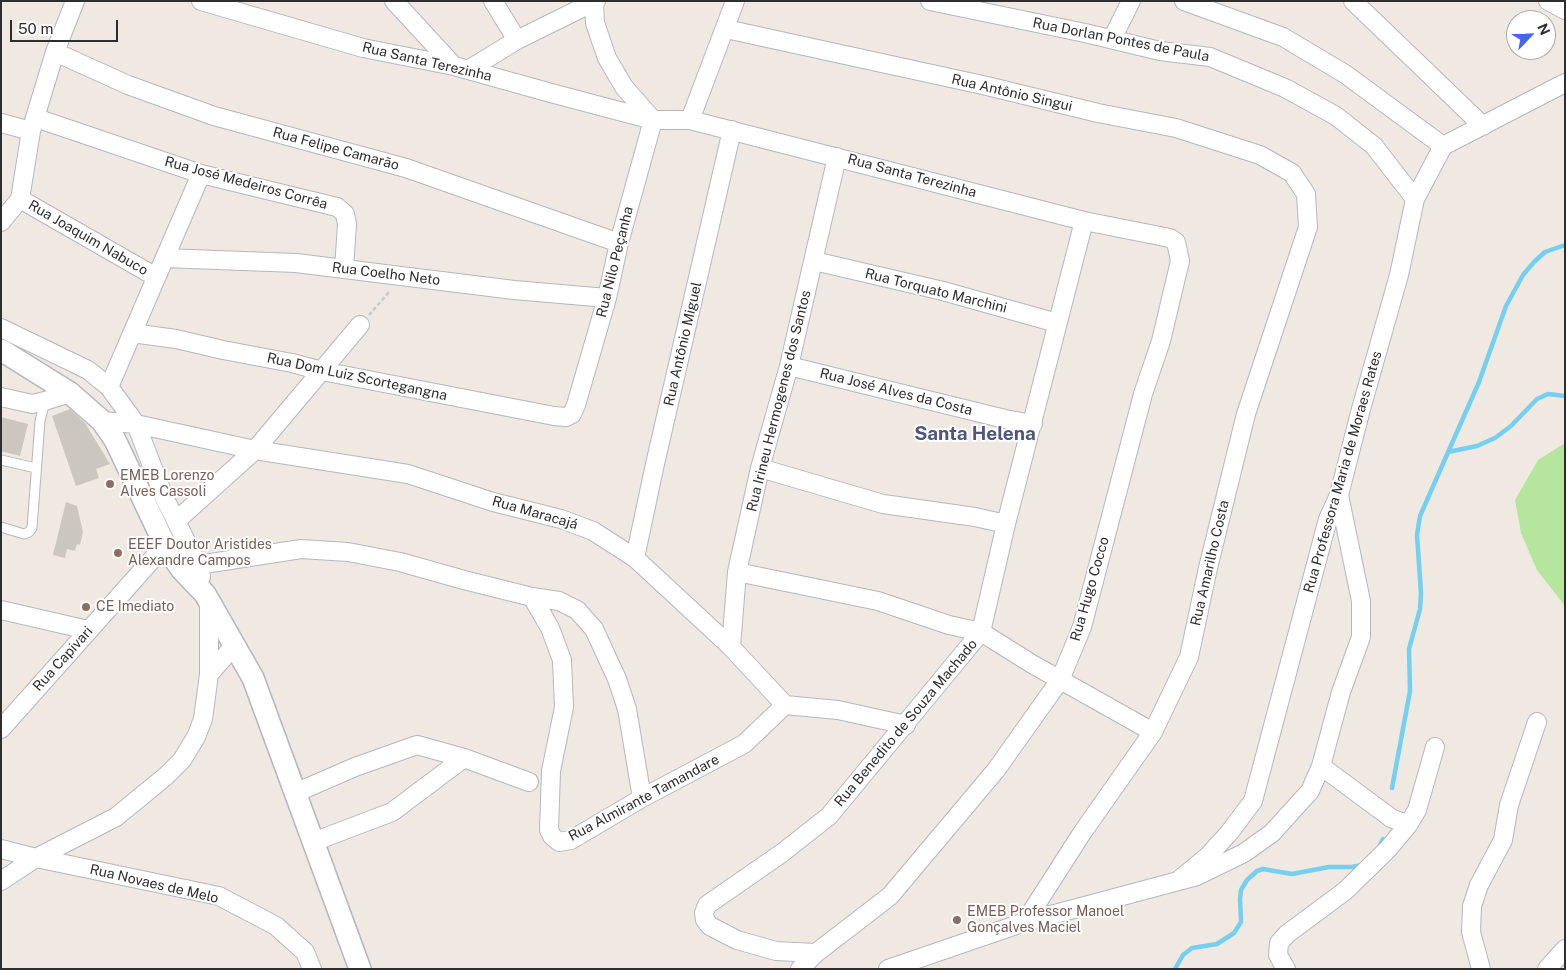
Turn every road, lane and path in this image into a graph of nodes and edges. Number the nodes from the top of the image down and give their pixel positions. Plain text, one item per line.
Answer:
1 (75, 1) edge
2 (202, 1) edge
3 (394, 1) edge
4 (493, 1) edge
5 (735, 1) edge
6 (930, 1) edge
7 (1131, 1) edge
8 (1184, 1) edge
9 (1353, 1) edge
10 (1548, 1) edge
11 (595, 2) edge
12 (1565, 10) edge
13 (726, 29) junction
14 (1112, 39) junction
15 (517, 40) junction
16 (56, 52) junction
17 (461, 68) junction
18 (1565, 83) edge
19 (653, 120) junction
20 (690, 120) junction
21 (1, 123) edge
22 (34, 124) junction
23 (1483, 126) junction
24 (732, 130) junction
25 (1443, 146) junction
26 (837, 157) junction
27 (1292, 172) joint
28 (201, 174) junction
29 (20, 199) junction
30 (1416, 199) junction
31 (1084, 221) junction
32 (1, 222) edge
33 (1170, 238) joint
34 (619, 243) junction
35 (165, 258) junction
36 (814, 261) junction
37 (344, 269) junction
38 (403, 276) junction
39 (156, 277) junction
40 (607, 298) junction
41 (1057, 323) junction
42 (360, 325) joint
43 (1, 328) edge
44 (132, 333) junction
45 (1, 350) edge
46 (789, 366) junction
47 (322, 371) junction
48 (109, 387) junction
49 (70, 393) junction
50 (1, 397) edge
51 (46, 401) junction
52 (576, 405) joint
53 (102, 421) junction
54 (136, 424) junction
55 (1033, 424) junction
56 (255, 450) junction
57 (1, 460) edge
58 (36, 468) junction
59 (760, 468) junction
60 (1339, 495) junction
61 (176, 521) junction
62 (1006, 524) junction
63 (1, 527) edge
64 (165, 545) junction
65 (635, 558) junction
66 (190, 567) junction
67 (737, 572) junction
68 (532, 597) junction
69 (207, 598) junction
70 (1, 610) edge
71 (88, 630) junction
72 (981, 632) junction
73 (234, 646) junction
74 (731, 647) junction
75 (209, 674) junction
76 (1060, 680) junction
77 (785, 705) junction
78 (1537, 722) dead end
79 (906, 725) junction
80 (1, 729) edge
81 (1153, 732) junction
82 (1435, 747) dead end
83 (464, 758) junction
84 (1321, 766) junction
85 (529, 782) dead end
86 (295, 793) junction
87 (642, 798) junction
88 (1408, 825) junction
89 (313, 842) junction
90 (1, 849) edge
91 (36, 858) junction
92 (1179, 880) junction
93 (1, 881) edge
94 (1025, 922) junction
95 (1565, 949) edge
96 (816, 953) junction
97 (312, 969) edge
98 (360, 969) edge
99 (800, 969) edge
100 (888, 969) edge
101 (1286, 969) edge
102 (1481, 969) edge
103 (1547, 969) edge

1 - 16 street
2 - 17 street, Rua Santa Terezinha
3 - 17 street
4 - 15 street
5 - 13 street
6 - 14 street, Rua Dorlan Pontes de Paula
7 - 14 street
8 - 25 street
9 - 23 street
10 - 12 street
11 - 15 street
11 - 19 street
13 - 20 street
13 - 27 street, Rua Antônio Singui
14 - 30 street, Rua Dorlan Pontes de Paula
15 - 17 street
16 - 22 street
16 - 34 street, Rua Felipe Camarão
17 - 19 street, Rua Santa Terezinha
18 - 23 street
19 - 20 street, Rua Santa Terezinha
19 - 34 street, Rua Nilo Peçanha
20 - 24 street, Rua Santa Terezinha
21 - 22 street, Rua José Medeiros Corrêa
22 - 28 street, Rua José Medeiros Corrêa
22 - 29 street
23 - 25 street
24 - 26 street, Rua Santa Terezinha
24 - 65 street, Rua Antônio Miguel
25 - 30 street, Rua Professora Maria de Moraes Rates
26 - 31 street, Rua Santa Terezinha
26 - 36 street, Rua Irineu Hermogenes dos Santos
27 - 81 street, Rua Amarilho Costa
28 - 35 street, Rua Joaquim Nabuco
28 - 37 street, Rua José Medeiros Corrêa
29 - 32 street
29 - 39 street, Rua Joaquim Nabuco
30 - 60 street, Rua Professora Maria de Moraes Rates
31 - 33 street, Rua Santa Terezinha
31 - 41 street, Rua Benedito de Souza Machado
33 - 76 street, Rua Hugo Cocco
34 - 40 street, Rua Nilo Peçanha
35 - 37 street, Rua Coelho Neto
35 - 39 street, Rua Joaquim Nabuco
36 - 41 street, Rua Torquato Marchini
36 - 46 street, Rua Irineu Hermogenes dos Santos
37 - 38 street, Rua Coelho Neto
38 - 40 street, Rua Coelho Neto
38 - 42 path
39 - 44 street, Rua Joaquim Nabuco
40 - 52 street, Rua Nilo Peçanha
41 - 55 street, Rua Benedito de Souza Machado
42 - 47 street
43 - 48 street
44 - 47 street, Rua Dom Luiz Scortegangna
44 - 48 street, Rua Joaquim Nabuco
45 - 49 street
46 - 55 street, Rua José Alves da Costa
46 - 59 street, Rua Irineu Hermogenes dos Santos
47 - 52 street, Rua Dom Luiz Scortegangna
47 - 56 street
48 - 54 street
49 - 51 street
49 - 53 street
50 - 51 street
51 - 58 lane
53 - 54 street, Rua Maracajá
53 - 64 street
54 - 56 street, Rua Maracajá
54 - 61 street
55 - 62 street, Rua Benedito de Souza Machado
56 - 61 street
56 - 65 street, Rua Maracajá
57 - 58 lane
58 - 63 lane
59 - 62 street
59 - 67 street, Rua Irineu Hermogenes dos Santos
60 - 84 street
60 - 92 street, Rua Professora Maria de Moraes Rates
61 - 66 street
62 - 72 street, Rua Benedito de Souza Machado
64 - 66 street
64 - 71 street, Rua Capivari
65 - 74 street, Rua Maracajá
66 - 68 street
66 - 69 street
67 - 72 street
67 - 74 street, Rua Irineu Hermogenes dos Santos
68 - 87 street
68 - 87 street, Rua Almirante Tamandare
69 - 73 street
69 - 75 street
70 - 71 street
71 - 80 street, Rua Capivari
72 - 76 street
72 - 79 street, Rua Benedito de Souza Machado
73 - 75 street
73 - 86 street
74 - 77 street, Rua Maracajá
75 - 91 street
76 - 81 street
76 - 96 street, Rua Hugo Cocco
77 - 79 street
77 - 87 street, Rua Almirante Tamandare
78 - 102 street
79 - 96 street, Rua Benedito de Souza Machado
81 - 94 street, Rua Amarilho Costa
82 - 88 street
83 - 85 street
83 - 86 street
83 - 89 street
84 - 88 street
84 - 92 street
86 - 89 street
88 - 101 street
89 - 98 street
90 - 91 street, Rua Novaes de Melo
91 - 93 street
91 - 97 street, Rua Novaes de Melo
92 - 94 street
94 - 100 street
95 - 103 street
96 - 99 street, Rua Hugo Cocco

